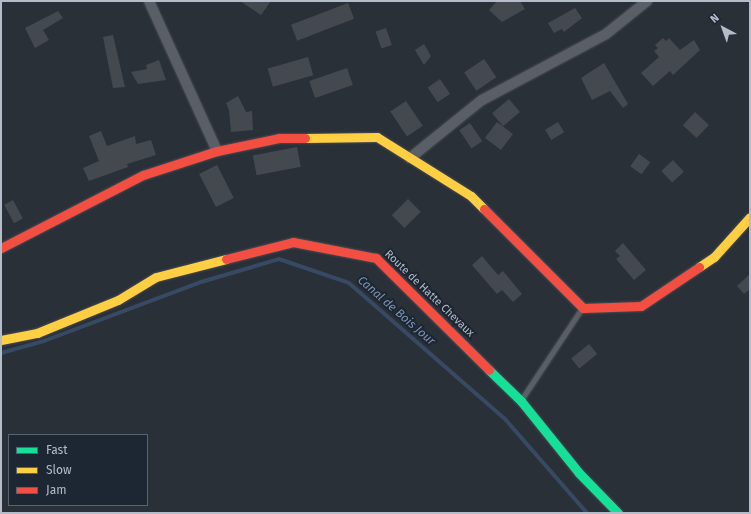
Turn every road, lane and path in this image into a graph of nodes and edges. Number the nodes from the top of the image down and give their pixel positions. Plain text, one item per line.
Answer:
1 (149, 1) edge
2 (647, 1) edge
3 (217, 151) junction
4 (410, 158) junction
5 (750, 217) edge
6 (1, 248) edge
7 (583, 308) junction
8 (1, 340) edge
9 (521, 401) junction
10 (618, 513) edge

1 - 3 street
2 - 4 street
3 - 4 street
3 - 6 street
4 - 7 street
5 - 7 street
7 - 9 lane
8 - 9 street, Route de Hatte Chevaux
9 - 10 street, Route de Hatte Chevaux

